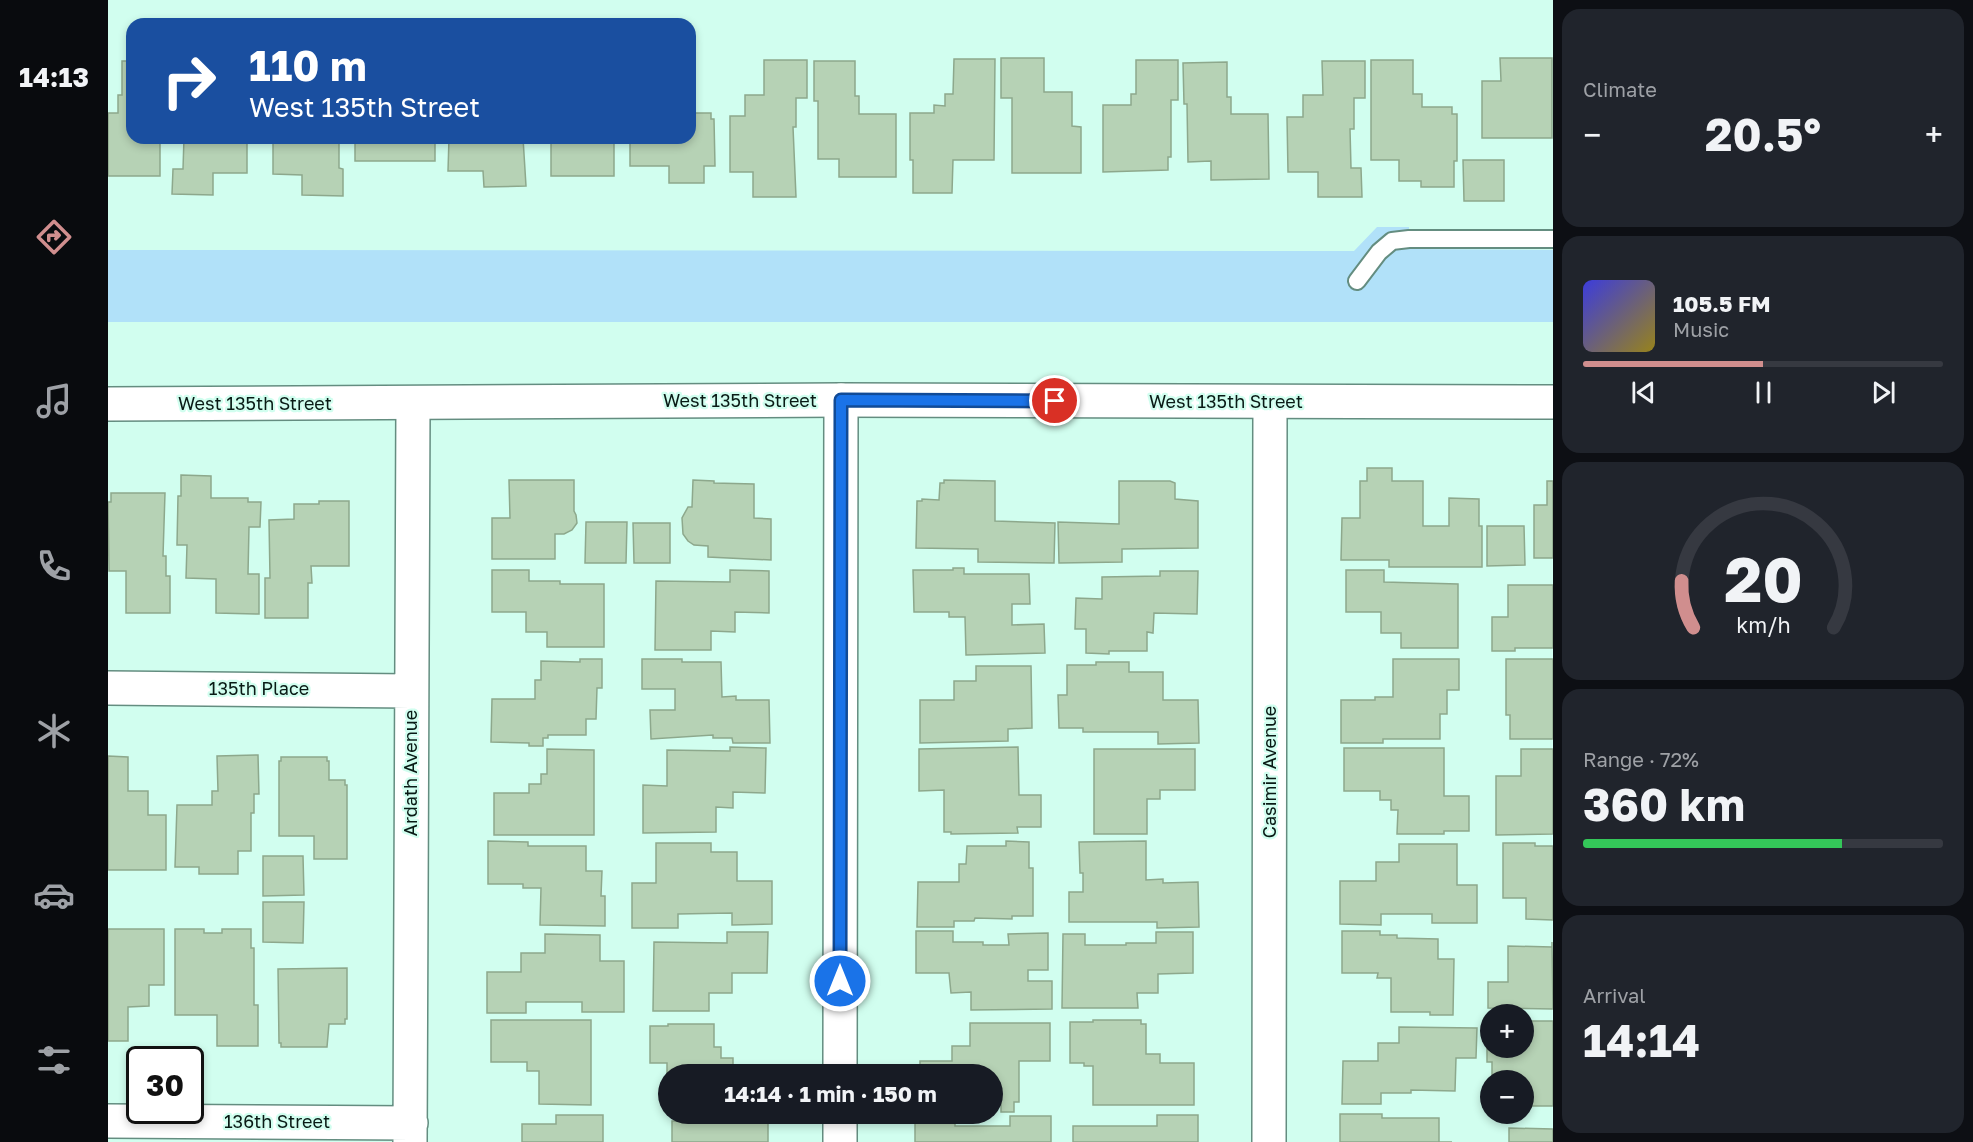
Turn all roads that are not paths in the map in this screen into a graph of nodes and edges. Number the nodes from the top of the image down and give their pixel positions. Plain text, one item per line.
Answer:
1 (1553, 239) edge
2 (1357, 281) dead end
3 (841, 400) junction
4 (1270, 402) junction
5 (1553, 402) edge
6 (413, 404) junction
7 (108, 405) edge
8 (108, 688) edge
9 (411, 691) junction
10 (840, 1064) edge
11 (108, 1121) edge
12 (840, 1124) edge
13 (410, 1132) edge
14 (840, 1142) edge
15 (1269, 1142) edge

1 - 2 lane
3 - 4 street, West 135th Street
3 - 6 street, West 135th Street
3 - 10 street
4 - 5 street, West 135th Street
4 - 15 street, Casimir Avenue
6 - 7 street, West 135th Street
6 - 9 street, Ardath Avenue
8 - 9 street, 135th Place
9 - 13 street, Ardath Avenue
11 - 13 street, 136th Street
12 - 14 street

